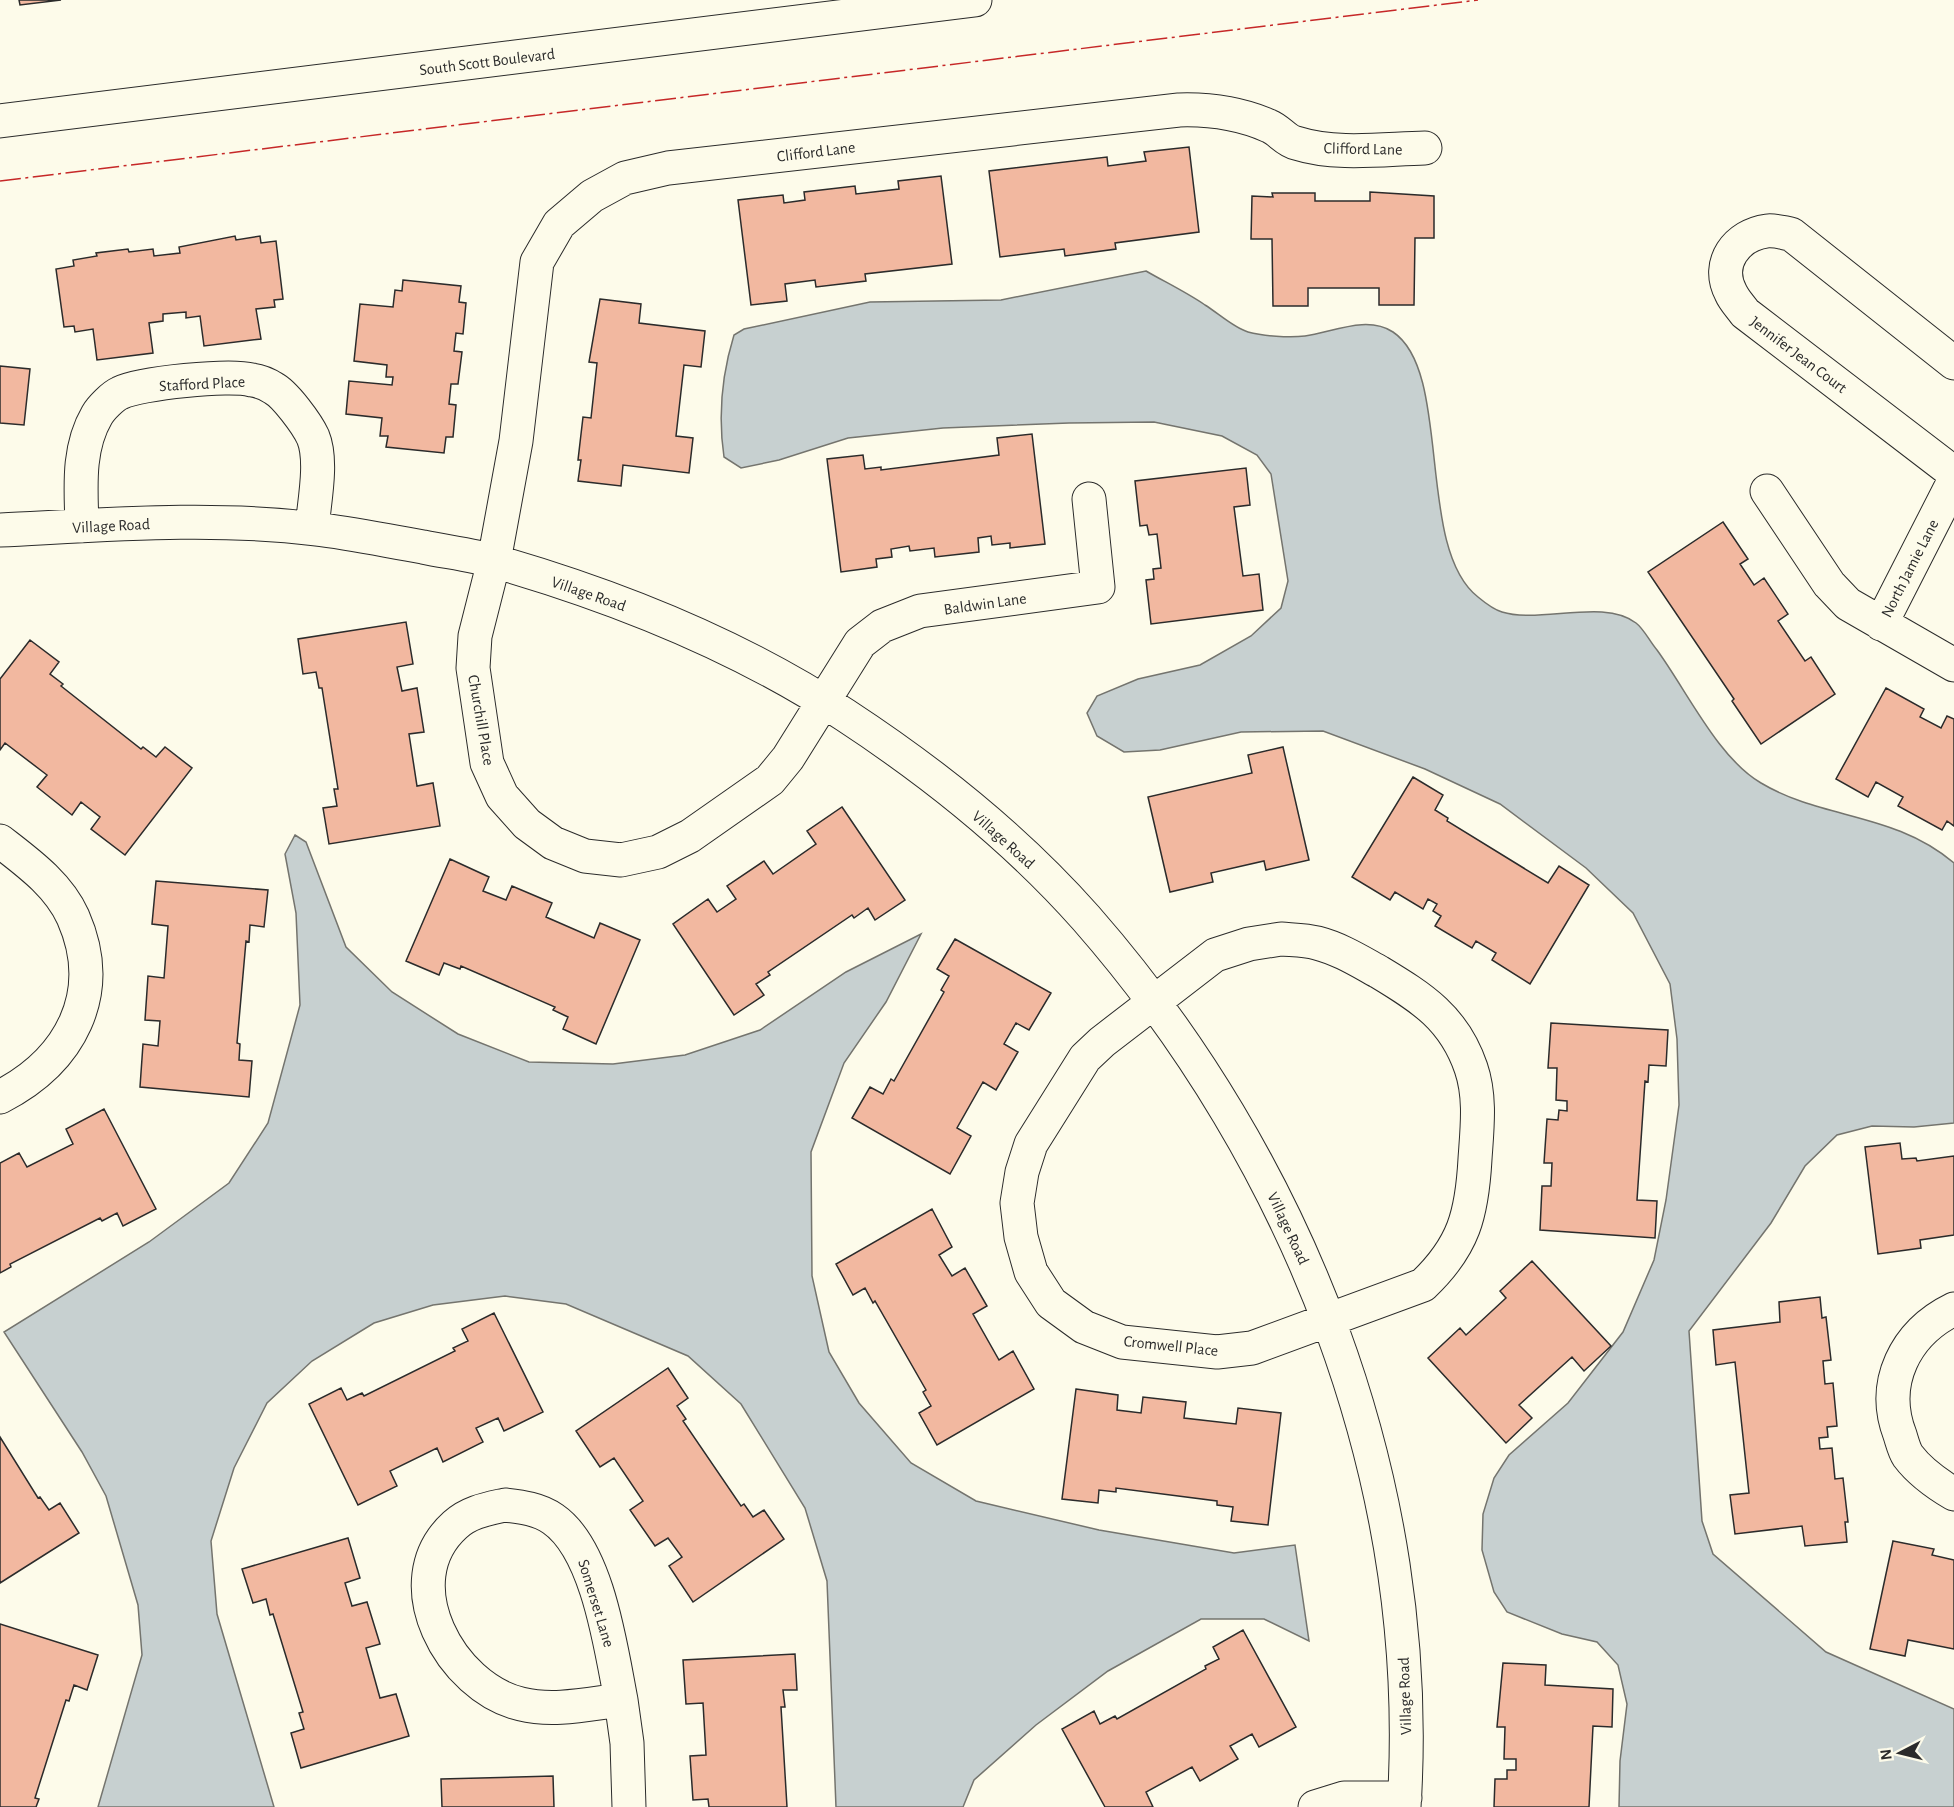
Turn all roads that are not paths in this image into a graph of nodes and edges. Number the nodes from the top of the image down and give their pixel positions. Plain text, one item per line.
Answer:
1 (975, 0) edge
2 (0, 121) edge
3 (1425, 148) dead end
4 (1954, 363) edge
5 (1954, 473) edge
6 (1954, 481) edge
7 (1767, 491) dead end
8 (1089, 499) dead end
9 (82, 526) junction
10 (312, 528) junction
11 (0, 530) edge
12 (494, 561) junction
13 (1881, 624) junction
14 (1954, 665) edge
15 (823, 702) junction
16 (0, 841) edge
17 (1153, 1002) junction
18 (0, 1097) edge
19 (1954, 1309) edge
20 (1331, 1320) junction
21 (1954, 1494) edge
22 (621, 1700) junction
23 (1405, 1803) edge
24 (629, 1807) edge
25 (1315, 1807) edge

1 - 2 street, South Scott Boulevard
3 - 12 street, Clifford Lane
4 - 5 street, Jennifer Jean Court
6 - 13 street, North Jamie Lane
7 - 13 street
8 - 15 street, Baldwin Lane
9 - 10 street, Village Road
9 - 10 street, Stafford Place
9 - 11 street, Village Road
10 - 12 street, Village Road
12 - 15 street, Village Road
12 - 15 street, Churchill Place
13 - 14 street
15 - 17 street, Village Road
16 - 18 street
17 - 20 street, Village Road
17 - 20 street, Cromwell Place
17 - 20 street, Cromwell Place
19 - 21 street
20 - 23 street, Village Road
22 - 22 street, Somerset Lane
22 - 24 street, Somerset Lane
23 - 25 street

